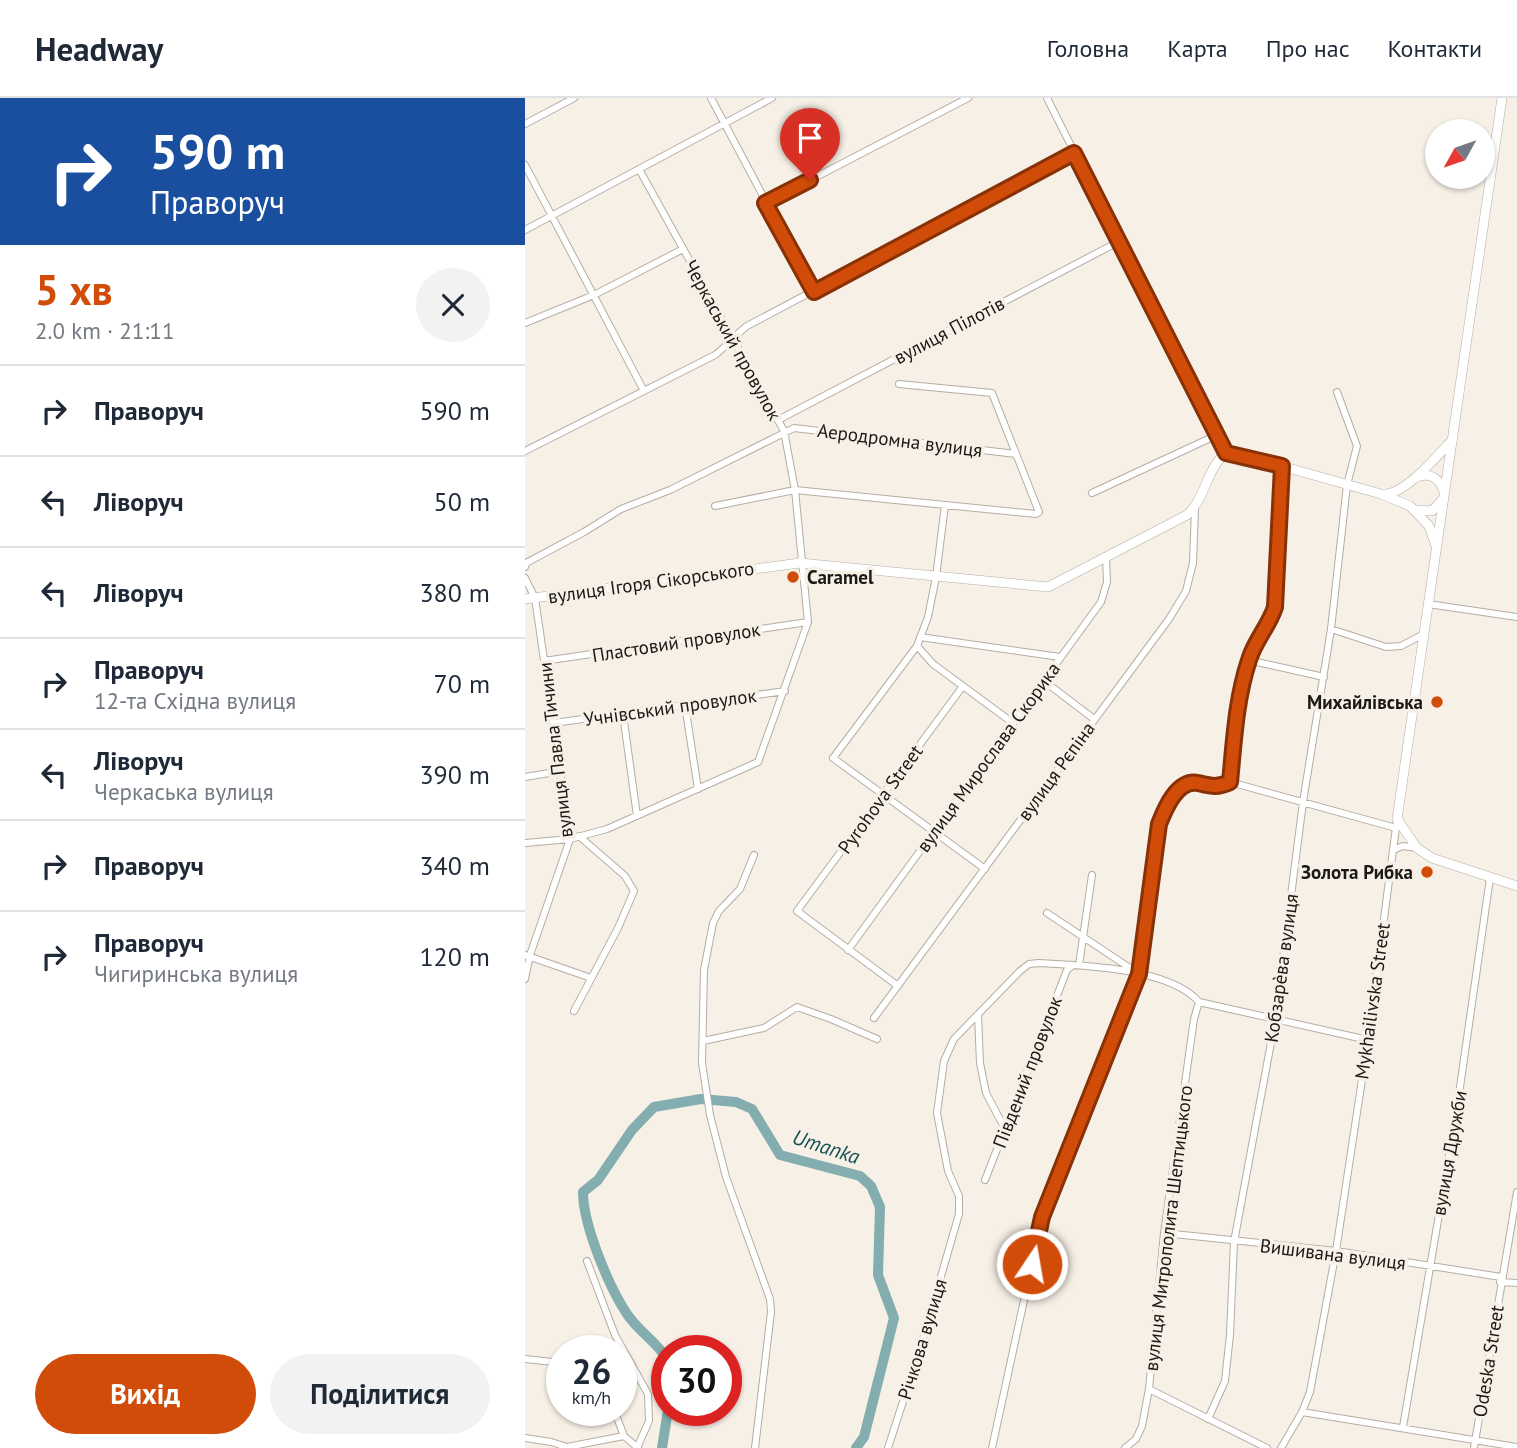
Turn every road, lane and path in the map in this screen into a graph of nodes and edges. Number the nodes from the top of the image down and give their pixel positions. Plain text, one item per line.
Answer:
1 (574, 98) edge
2 (711, 98) edge
3 (772, 98) edge
4 (968, 98) edge
5 (1047, 98) edge
6 (1502, 98) edge
7 (725, 123) junction
8 (525, 124) edge
9 (1074, 153) junction
10 (525, 165) edge
11 (639, 169) junction
12 (765, 203) junction
13 (552, 216) junction
14 (525, 230) edge
15 (1121, 241) junction
16 (683, 248) junction
17 (814, 292) junction
18 (594, 295) junction
19 (525, 323) edge
20 (732, 337) junction
21 (899, 384) dead end
22 (644, 391) junction
23 (1338, 392) dead end
24 (778, 420) junction
25 (784, 431) junction
26 (1217, 435) junction
27 (1454, 438) junction
28 (525, 451) edge
29 (1226, 453) junction
30 (1016, 454) junction
31 (1282, 466) junction
32 (1411, 481) junction
33 (1347, 485) junction
34 (795, 490) junction
35 (1092, 494) dead end
36 (1381, 494) junction
37 (1443, 495) junction
38 (945, 505) junction
39 (715, 506) dead end
40 (1195, 508) junction
41 (1413, 508) junction
42 (1436, 545) junction
43 (1106, 557) junction
44 (800, 563) junction
45 (525, 567) edge
46 (936, 577) junction
47 (525, 578) edge
48 (530, 599) edge
49 (1428, 604) junction
50 (1517, 618) edge
51 (808, 622) junction
52 (1331, 629) junction
53 (1424, 634) junction
54 (920, 638) junction
55 (917, 646) junction
56 (1060, 657) junction
57 (1248, 660) junction
58 (544, 661) junction
59 (1324, 677) junction
60 (1044, 681) junction
61 (963, 686) junction
62 (785, 691) junction
63 (685, 705) junction
64 (623, 714) junction
65 (1094, 719) junction
66 (554, 723) junction
67 (1013, 723) junction
68 (561, 771) junction
69 (525, 777) edge
70 (1230, 782) junction
71 (698, 789) junction
72 (883, 793) junction
73 (1303, 802) junction
74 (638, 816) junction
75 (1396, 823) junction
76 (935, 831) junction
77 (579, 836) junction
78 (570, 839) junction
79 (525, 843) edge
80 (1417, 848) junction
81 (1392, 850) junction
82 (754, 855) dead end
83 (985, 869) junction
84 (1092, 875) dead end
85 (1490, 878) junction
86 (1517, 886) edge
87 (1047, 913) dead end
88 (1084, 938) junction
89 (848, 950) junction
90 (528, 955) edge
91 (1076, 965) junction
92 (1139, 974) junction
93 (591, 978) junction
94 (525, 979) edge
95 (898, 986) junction
96 (1199, 1002) junction
97 (574, 1011) dead end
98 (978, 1015) junction
99 (874, 1018) dead end
100 (1275, 1021) junction
101 (877, 1040) dead end
102 (1368, 1040) junction
103 (703, 1041) junction
104 (1005, 1129) junction
105 (985, 1181) dead end
106 (1517, 1192) edge
107 (1164, 1233) junction
108 (1234, 1242) junction
109 (1336, 1251) junction
110 (587, 1261) dead end
111 (1430, 1266) junction
112 (1501, 1280) junction
113 (1517, 1283) edge
114 (525, 1359) edge
115 (546, 1361) edge
116 (1149, 1389) junction
117 (1302, 1412) junction
118 (1208, 1419) junction
119 (620, 1426) edge
120 (1403, 1427) junction
121 (624, 1436) junction
122 (525, 1438) edge
123 (1475, 1440) junction
124 (1517, 1447) edge
125 (637, 1448) edge
126 (755, 1448) edge
127 (887, 1448) edge
128 (992, 1448) edge
129 (1125, 1448) edge
130 (1266, 1448) edge
131 (1281, 1448) edge
132 (1474, 1448) edge

1 - 8 street
2 - 7 street
3 - 7 street
4 - 12 street
5 - 9 street
6 - 27 main road, Mykhailivska Street
7 - 11 street
7 - 12 street
9 - 15 street
9 - 17 street
10 - 13 street
11 - 13 street
11 - 16 street, Черкаський провулок
12 - 17 street
13 - 14 street
13 - 18 street
15 - 24 street, вулиця Пілотів
15 - 26 street
16 - 18 street
16 - 20 street, Черкаський провулок
17 - 20 street
18 - 19 street
18 - 22 street
20 - 22 street
20 - 24 street, Черкаський провулок
21 - 30 street, Аеродромна вулиця
22 - 28 street
23 - 33 street, Кобзарèва вулиця
24 - 25 street, Черкаський провулок
25 - 30 street, Аеродромна вулиця
25 - 34 street, Черкаський провулок
25 - 45 street
26 - 29 street
26 - 35 street
27 - 32 main road
27 - 37 main road, Mykhailivska Street
29 - 31 main road
29 - 40 main road
30 - 38 street, Аеродромна вулиця
31 - 33 main road
31 - 57 street
32 - 36 main road
32 - 37 main road
32 - 41 main road
33 - 36 main road
33 - 52 street, Кобзарèва вулиця
34 - 38 street
34 - 39 street
34 - 44 street, Черкаський провулок
36 - 41 main road
37 - 41 main road
37 - 42 main road, Mykhailivska Street
38 - 46 street
40 - 43 main road, вулиця Ігоря Сікорського
40 - 65 street, вулиця Рєпіна
41 - 42 main road
42 - 49 main road, Mykhailivska Street
43 - 46 main road, вулиця Ігоря Сікорського
43 - 56 street, вулиця Мирослава Скорика
44 - 46 main road, вулиця Ігоря Сікорського
44 - 48 main road, вулиця Ігоря Сікорського
44 - 51 street
46 - 54 street
47 - 48 street, вулиця Павла Тичини
48 - 58 street, вулиця Павла Тичини
49 - 50 street
49 - 53 main road, Mykhailivska Street
51 - 58 street, Пластовий провулок
51 - 62 street
52 - 53 street
52 - 59 street, Кобзарèва вулиця
53 - 75 main road, Mykhailivska Street
54 - 55 street
54 - 56 street
55 - 61 street
55 - 72 street
56 - 60 street, вулиця Мирослава Скорика
57 - 59 street
57 - 70 street
58 - 66 street, вулиця Павла Тичини
59 - 73 street, Кобзарèва вулиця
60 - 65 street
60 - 67 street, вулиця Мирослава Скорика
61 - 67 street
61 - 72 street, Pyrohova Street
62 - 63 street, Учнівський провулок
62 - 71 street
63 - 64 street, Учнівський провулок
63 - 71 street
64 - 66 street, Учнівський провулок
64 - 74 street
65 - 83 street, вулиця Рєпіна
66 - 68 street, вулиця Павла Тичини
67 - 76 street, вулиця Мирослава Скорика
68 - 69 street
68 - 78 street, вулиця Павла Тичини
70 - 73 street
70 - 92 street
71 - 74 street
72 - 76 street
72 - 89 street, Pyrohova Street
73 - 75 street
73 - 100 street, Кобзарèва вулиця
74 - 77 street
75 - 80 main road
75 - 81 street, Mykhailivska Street
76 - 83 street
76 - 89 street, вулиця Мирослава Скорика
77 - 78 street
77 - 93 street
78 - 79 street
78 - 90 street, вулиця Павла Тичини
80 - 81 street
80 - 85 main road
81 - 102 street, Mykhailivska Street
82 - 103 street
83 - 95 street, вулиця Рєпіна
84 - 88 street, Південий провулок
85 - 86 main road
85 - 111 street, вулиця Дружби
87 - 88 street
88 - 91 street, Південий провулок
88 - 92 street
89 - 95 street
90 - 93 street
90 - 94 street, вулиця Павла Тичини
91 - 92 street
91 - 98 street
91 - 104 street, Південий провулок
92 - 96 street
92 - 128 street
93 - 97 street
95 - 99 street, вулиця Рєпіна
96 - 100 street
96 - 107 street, вулиця Митрополита Шептицького
98 - 104 street
98 - 127 street, Річкова вулиця
100 - 102 street
100 - 108 street, Кобзарèва вулиця
101 - 103 street
102 - 109 street, Mykhailivska Street
103 - 126 street
104 - 105 street, Південий провулок
106 - 112 street, Odeska Street
107 - 108 street, Вишивана вулиця
107 - 116 street, вулиця Митрополита Шептицького
108 - 109 street, Вишивана вулиця
108 - 118 street, Кобзарèва вулиця
109 - 111 street, Вишивана вулиця
109 - 117 street, Mykhailivska Street
110 - 125 street
111 - 112 street, Вишивана вулиця
111 - 120 street, вулиця Дружби
112 - 113 street, Вишивана вулиця
112 - 123 street, Odeska Street
114 - 115 street
116 - 118 street
116 - 129 street, вулиця Митрополита Шептицького
117 - 120 street
117 - 131 street, Mykhailivska Street
118 - 130 street
119 - 121 street
120 - 123 street
121 - 122 street
121 - 125 street
123 - 124 street
123 - 132 street, Odeska Street

